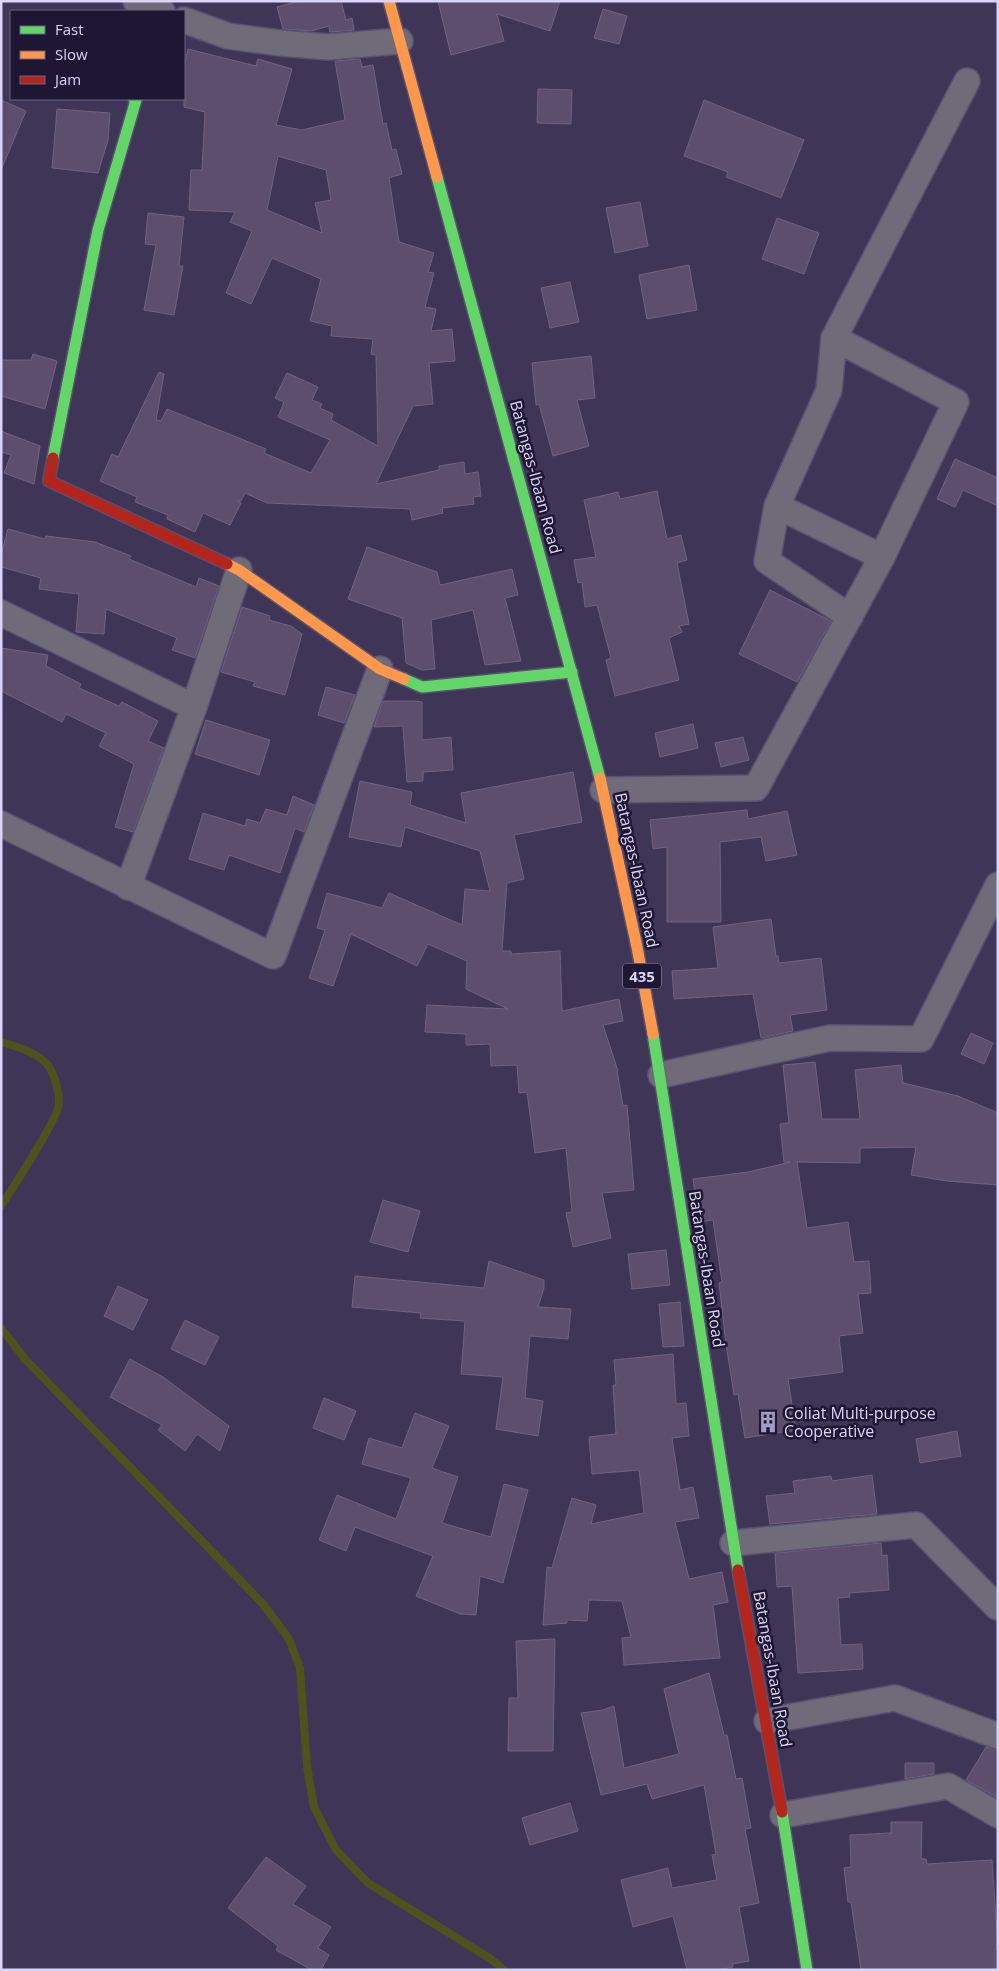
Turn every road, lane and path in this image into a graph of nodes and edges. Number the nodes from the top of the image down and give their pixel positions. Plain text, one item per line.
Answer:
1 (134, 1) edge
2 (389, 1) edge
3 (159, 10) edge
4 (185, 20) edge
5 (400, 41) junction
6 (968, 81) dead end
7 (136, 100) edge
8 (834, 338) junction
9 (777, 506) junction
10 (882, 557) junction
11 (239, 570) junction
12 (1, 613) edge
13 (850, 617) junction
14 (380, 669) junction
15 (572, 672) junction
16 (194, 707) junction
17 (603, 790) junction
18 (1, 824) edge
19 (998, 885) edge
20 (128, 887) junction
21 (661, 1075) junction
22 (733, 1543) junction
23 (997, 1607) edge
24 (767, 1721) junction
25 (998, 1736) edge
26 (783, 1815) junction
27 (998, 1815) edge
28 (807, 1970) edge

1 - 3 street
2 - 5 main road, Batangas-Ibaan Road / 435
4 - 5 street
5 - 15 main road, Batangas-Ibaan Road / 435
6 - 8 street
7 - 11 main road
8 - 9 street
8 - 10 street
9 - 10 street
9 - 13 street
10 - 13 street
11 - 14 main road
11 - 16 street
12 - 16 street
13 - 17 street
14 - 15 main road
14 - 20 street
15 - 17 main road, Batangas-Ibaan Road / 435
16 - 20 street
17 - 21 main road, Batangas-Ibaan Road / 435
18 - 20 street
19 - 21 street
21 - 22 main road, Batangas-Ibaan Road / 435
22 - 23 street
22 - 24 main road, Batangas-Ibaan Road / 435
24 - 25 street
24 - 26 main road, Batangas-Ibaan Road / 435
26 - 27 street
26 - 28 main road, Batangas-Ibaan Road / 435

